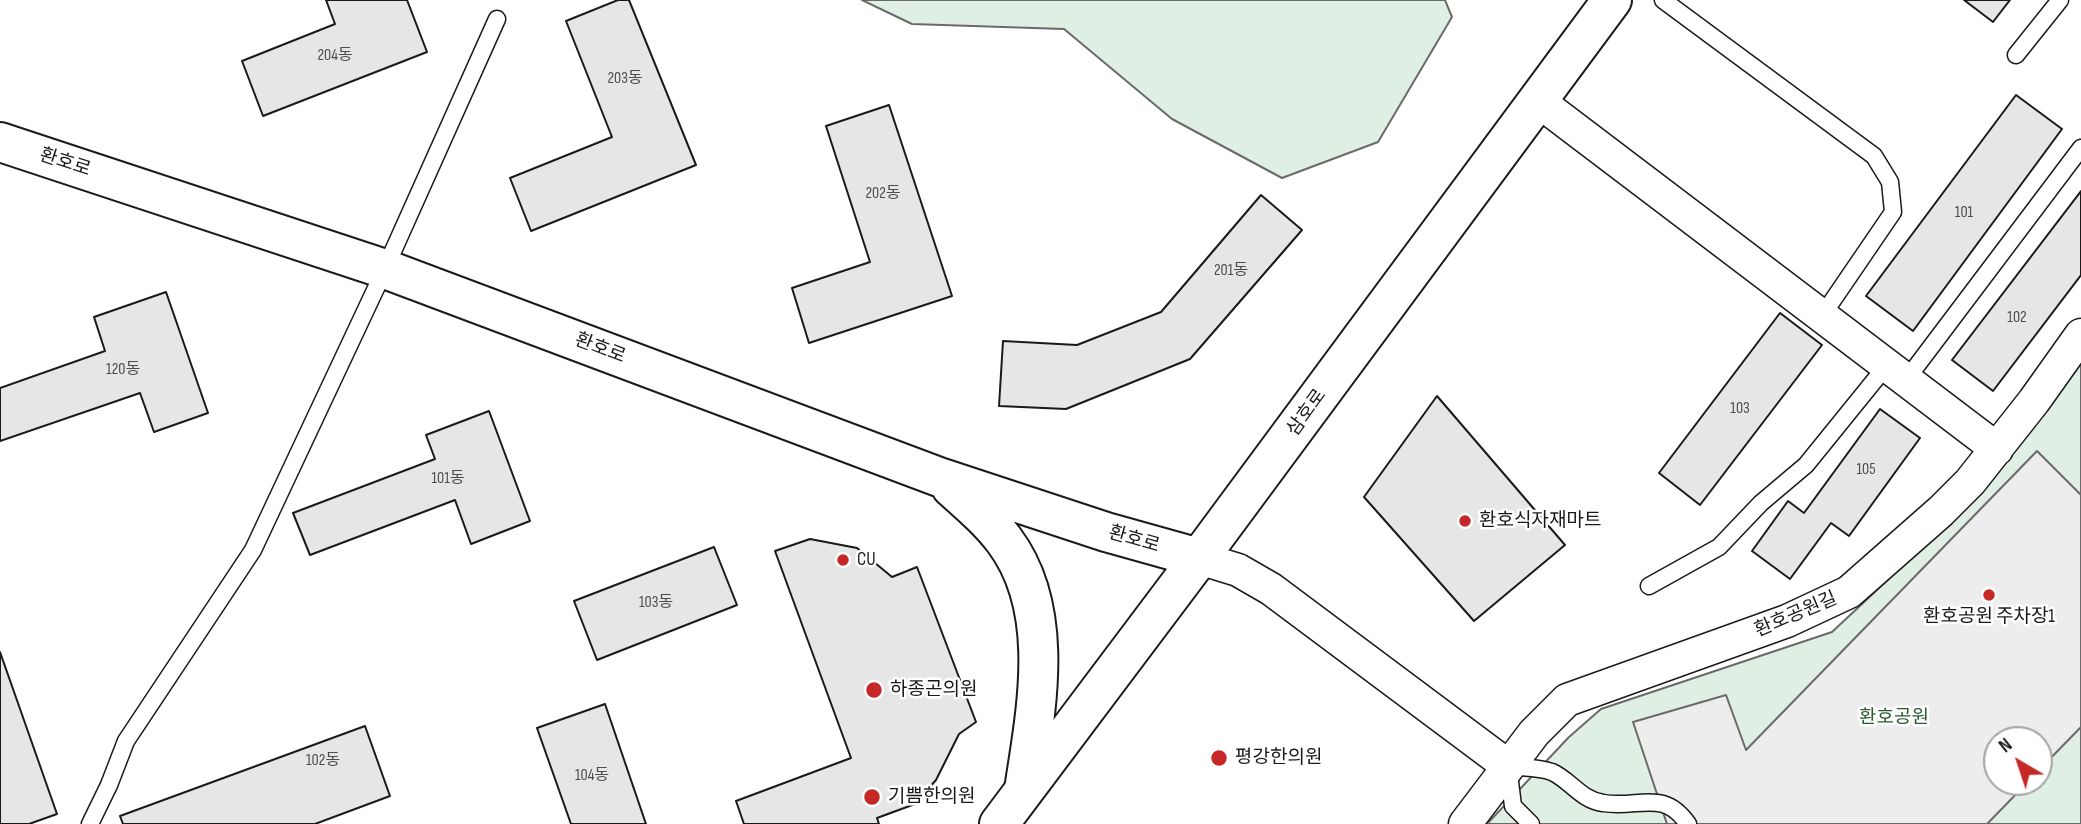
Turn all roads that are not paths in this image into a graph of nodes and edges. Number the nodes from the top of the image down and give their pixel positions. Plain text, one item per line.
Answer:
1 (1612, 0) edge
2 (1663, 0) edge
3 (2060, 0) edge
4 (497, 19) dead end
5 (2016, 55) dead end
6 (1536, 100) junction
7 (0, 142) edge
8 (2081, 148) edge
9 (385, 269) junction
10 (1822, 316) junction
11 (2081, 335) edge
12 (1897, 373) junction
13 (1997, 449) junction
14 (939, 477) junction
15 (1199, 558) junction
16 (1649, 586) dead end
17 (1508, 766) junction
18 (1024, 790) junction
19 (90, 824) edge
20 (999, 824) edge
21 (1465, 824) edge
22 (1531, 824) edge
23 (1688, 824) edge

1 - 6 street, 삼호로
2 - 10 lane
3 - 5 lane
4 - 9 lane
6 - 10 street
6 - 15 street, 삼호로
7 - 9 street, 환호로
8 - 12 lane
9 - 14 street, 환호로
9 - 19 lane
10 - 12 street
11 - 13 street, 환호공원길
12 - 13 street
12 - 16 lane
13 - 17 street, 환호공원길
14 - 15 street, 환호로
14 - 18 street
15 - 17 street
15 - 18 street, 삼호로
17 - 21 street, 환호공원길
17 - 22 lane
17 - 23 lane
18 - 20 street, 삼호로

